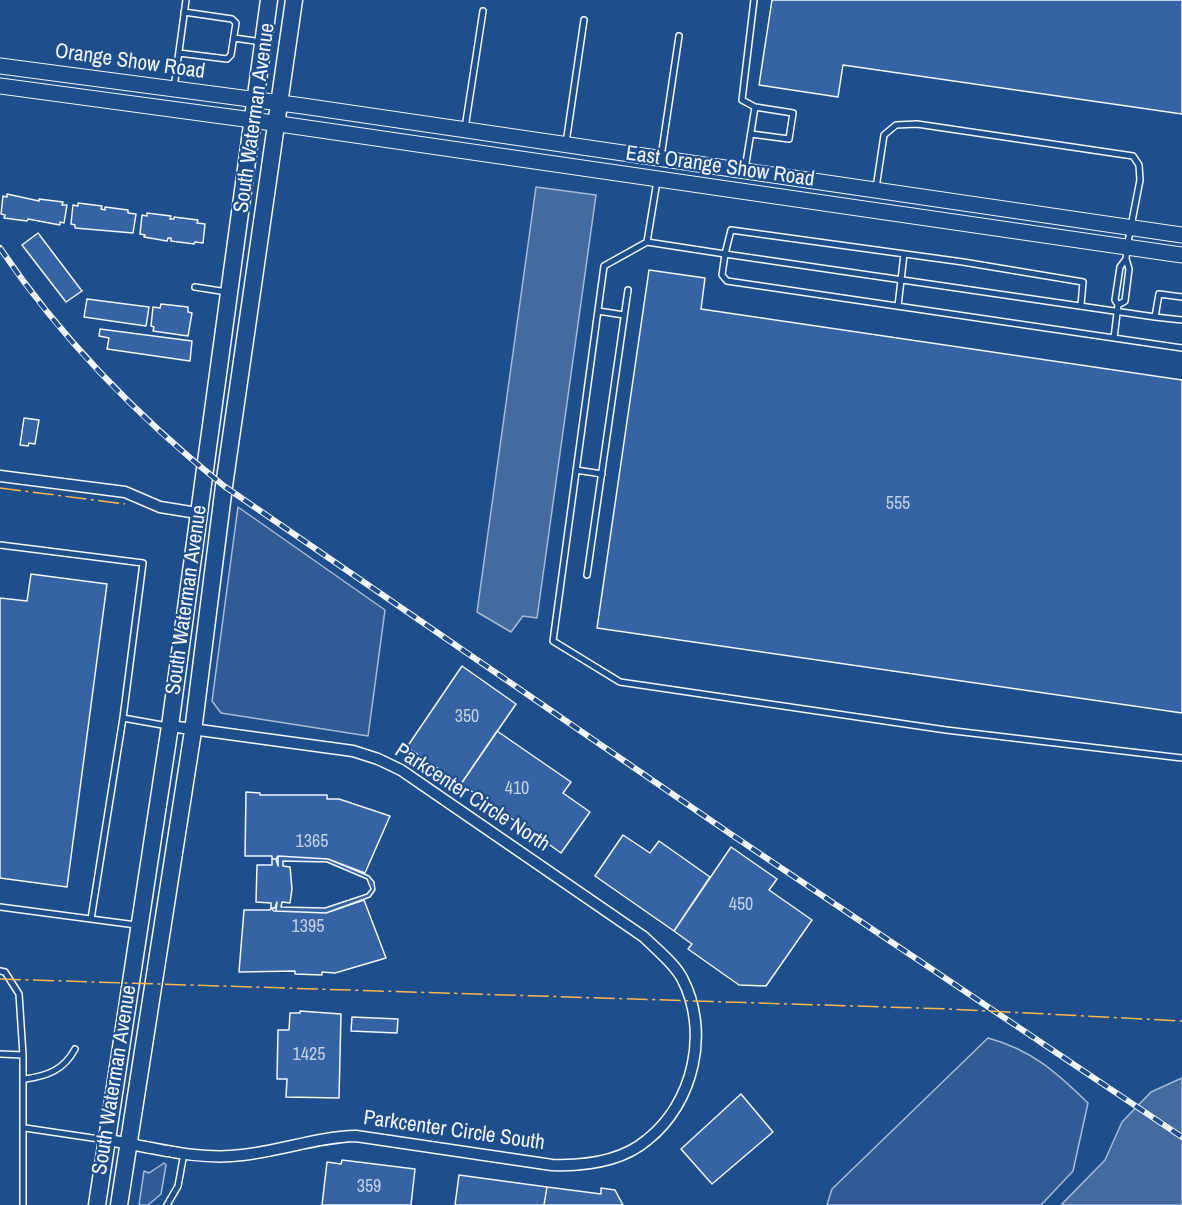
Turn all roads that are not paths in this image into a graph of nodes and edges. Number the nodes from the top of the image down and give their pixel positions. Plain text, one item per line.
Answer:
1 (186, 0) edge
2 (269, 0) edge
3 (294, 0) edge
4 (754, 0) edge
5 (184, 12) junction
6 (483, 12) dead end
7 (584, 20) dead end
8 (680, 36) dead end
9 (234, 38) junction
10 (263, 42) junction
11 (179, 53) junction
12 (0, 66) edge
13 (0, 86) edge
14 (174, 90) junction
15 (254, 101) junction
16 (280, 103) junction
17 (755, 107) junction
18 (252, 120) junction
19 (276, 124) junction
20 (464, 130) junction
21 (751, 134) junction
22 (566, 145) junction
23 (661, 159) junction
24 (745, 171) junction
25 (658, 179) junction
26 (876, 190) junction
27 (1130, 227) junction
28 (1182, 235) edge
29 (647, 242) junction
30 (1127, 253) junction
31 (725, 254) junction
32 (904, 254) junction
33 (1182, 255) edge
34 (901, 279) junction
35 (195, 287) dead end
36 (628, 290) dead end
37 (229, 293) junction
38 (1182, 297) edge
39 (1081, 305) junction
40 (1117, 305) junction
41 (898, 306) junction
42 (598, 311) junction
43 (624, 315) junction
44 (1155, 317) junction
45 (1182, 320) edge
46 (1114, 338) junction
47 (1182, 348) edge
48 (576, 470) junction
49 (602, 474) junction
50 (0, 476) edge
51 (197, 513) junction
52 (0, 545) edge
53 (587, 576) dead end
54 (123, 718) junction
55 (170, 726) junction
56 (193, 731) junction
57 (1182, 758) edge
58 (0, 908) edge
59 (91, 919) junction
60 (141, 926) junction
61 (0, 971) edge
62 (694, 1011) joint
63 (75, 1049) dead end
64 (0, 1054) edge
65 (23, 1054) junction
66 (25, 1079) junction
67 (25, 1128) junction
68 (108, 1140) junction
69 (128, 1143) junction
70 (184, 1152) junction
71 (23, 1205) edge
72 (98, 1205) edge
73 (118, 1205) edge
74 (166, 1205) edge

1 - 5 lane
2 - 10 main road, South Waterman Avenue
3 - 16 main road, South Waterman Avenue
4 - 17 lane
5 - 9 lane
5 - 11 lane
6 - 20 lane
7 - 22 lane
8 - 23 lane
9 - 10 lane
9 - 11 lane
10 - 15 main road, South Waterman Avenue
11 - 14 lane
12 - 14 main road, Orange Show Road
13 - 18 main road, Orange Show Road
14 - 15 main road, Orange Show Road
15 - 16 main road, East Orange Show Road
15 - 18 main road, South Waterman Avenue
16 - 19 main road, South Waterman Avenue
16 - 20 main road, East Orange Show Road
17 - 21 lane
17 - 21 lane
18 - 19 main road, East Orange Show Road
18 - 37 main road, South Waterman Avenue
19 - 25 main road, East Orange Show Road
19 - 56 main road, South Waterman Avenue
20 - 22 main road, East Orange Show Road
21 - 24 lane
22 - 23 main road, East Orange Show Road
23 - 24 main road, East Orange Show Road
23 - 25 main road
24 - 26 main road, East Orange Show Road
25 - 29 lane
25 - 30 main road, East Orange Show Road
26 - 27 main road, East Orange Show Road
26 - 27 lane
27 - 28 main road, East Orange Show Road
27 - 30 lane
29 - 31 lane
29 - 42 lane
30 - 33 main road, East Orange Show Road
30 - 40 lane
30 - 40 lane
31 - 32 lane
31 - 34 lane
31 - 41 lane
32 - 34 lane
32 - 39 lane
34 - 39 lane
34 - 41 lane
35 - 37 lane
36 - 43 lane
37 - 51 main road, South Waterman Avenue
38 - 44 lane
39 - 40 lane
40 - 44 lane
40 - 46 lane
41 - 46 lane
42 - 43 lane
42 - 48 lane
43 - 49 lane
44 - 45 lane
46 - 47 lane
48 - 49 lane
48 - 57 lane
49 - 53 lane
50 - 51 street
51 - 55 main road, South Waterman Avenue
52 - 54 lane
54 - 55 lane
54 - 59 lane
55 - 56 street, Parkcenter Circle North
55 - 60 main road, South Waterman Avenue
56 - 62 street, Parkcenter Circle North
56 - 69 main road, South Waterman Avenue
58 - 59 lane
59 - 60 lane
60 - 68 main road, South Waterman Avenue
61 - 65 lane
62 - 70 street, Parkcenter Circle South
63 - 66 lane
64 - 65 lane
65 - 66 lane
66 - 67 lane
67 - 68 lane
67 - 71 lane
68 - 69 street, Parkcenter Circle South
68 - 72 main road, South Waterman Avenue
69 - 70 street, Parkcenter Circle South
69 - 73 main road, South Waterman Avenue
70 - 74 lane

